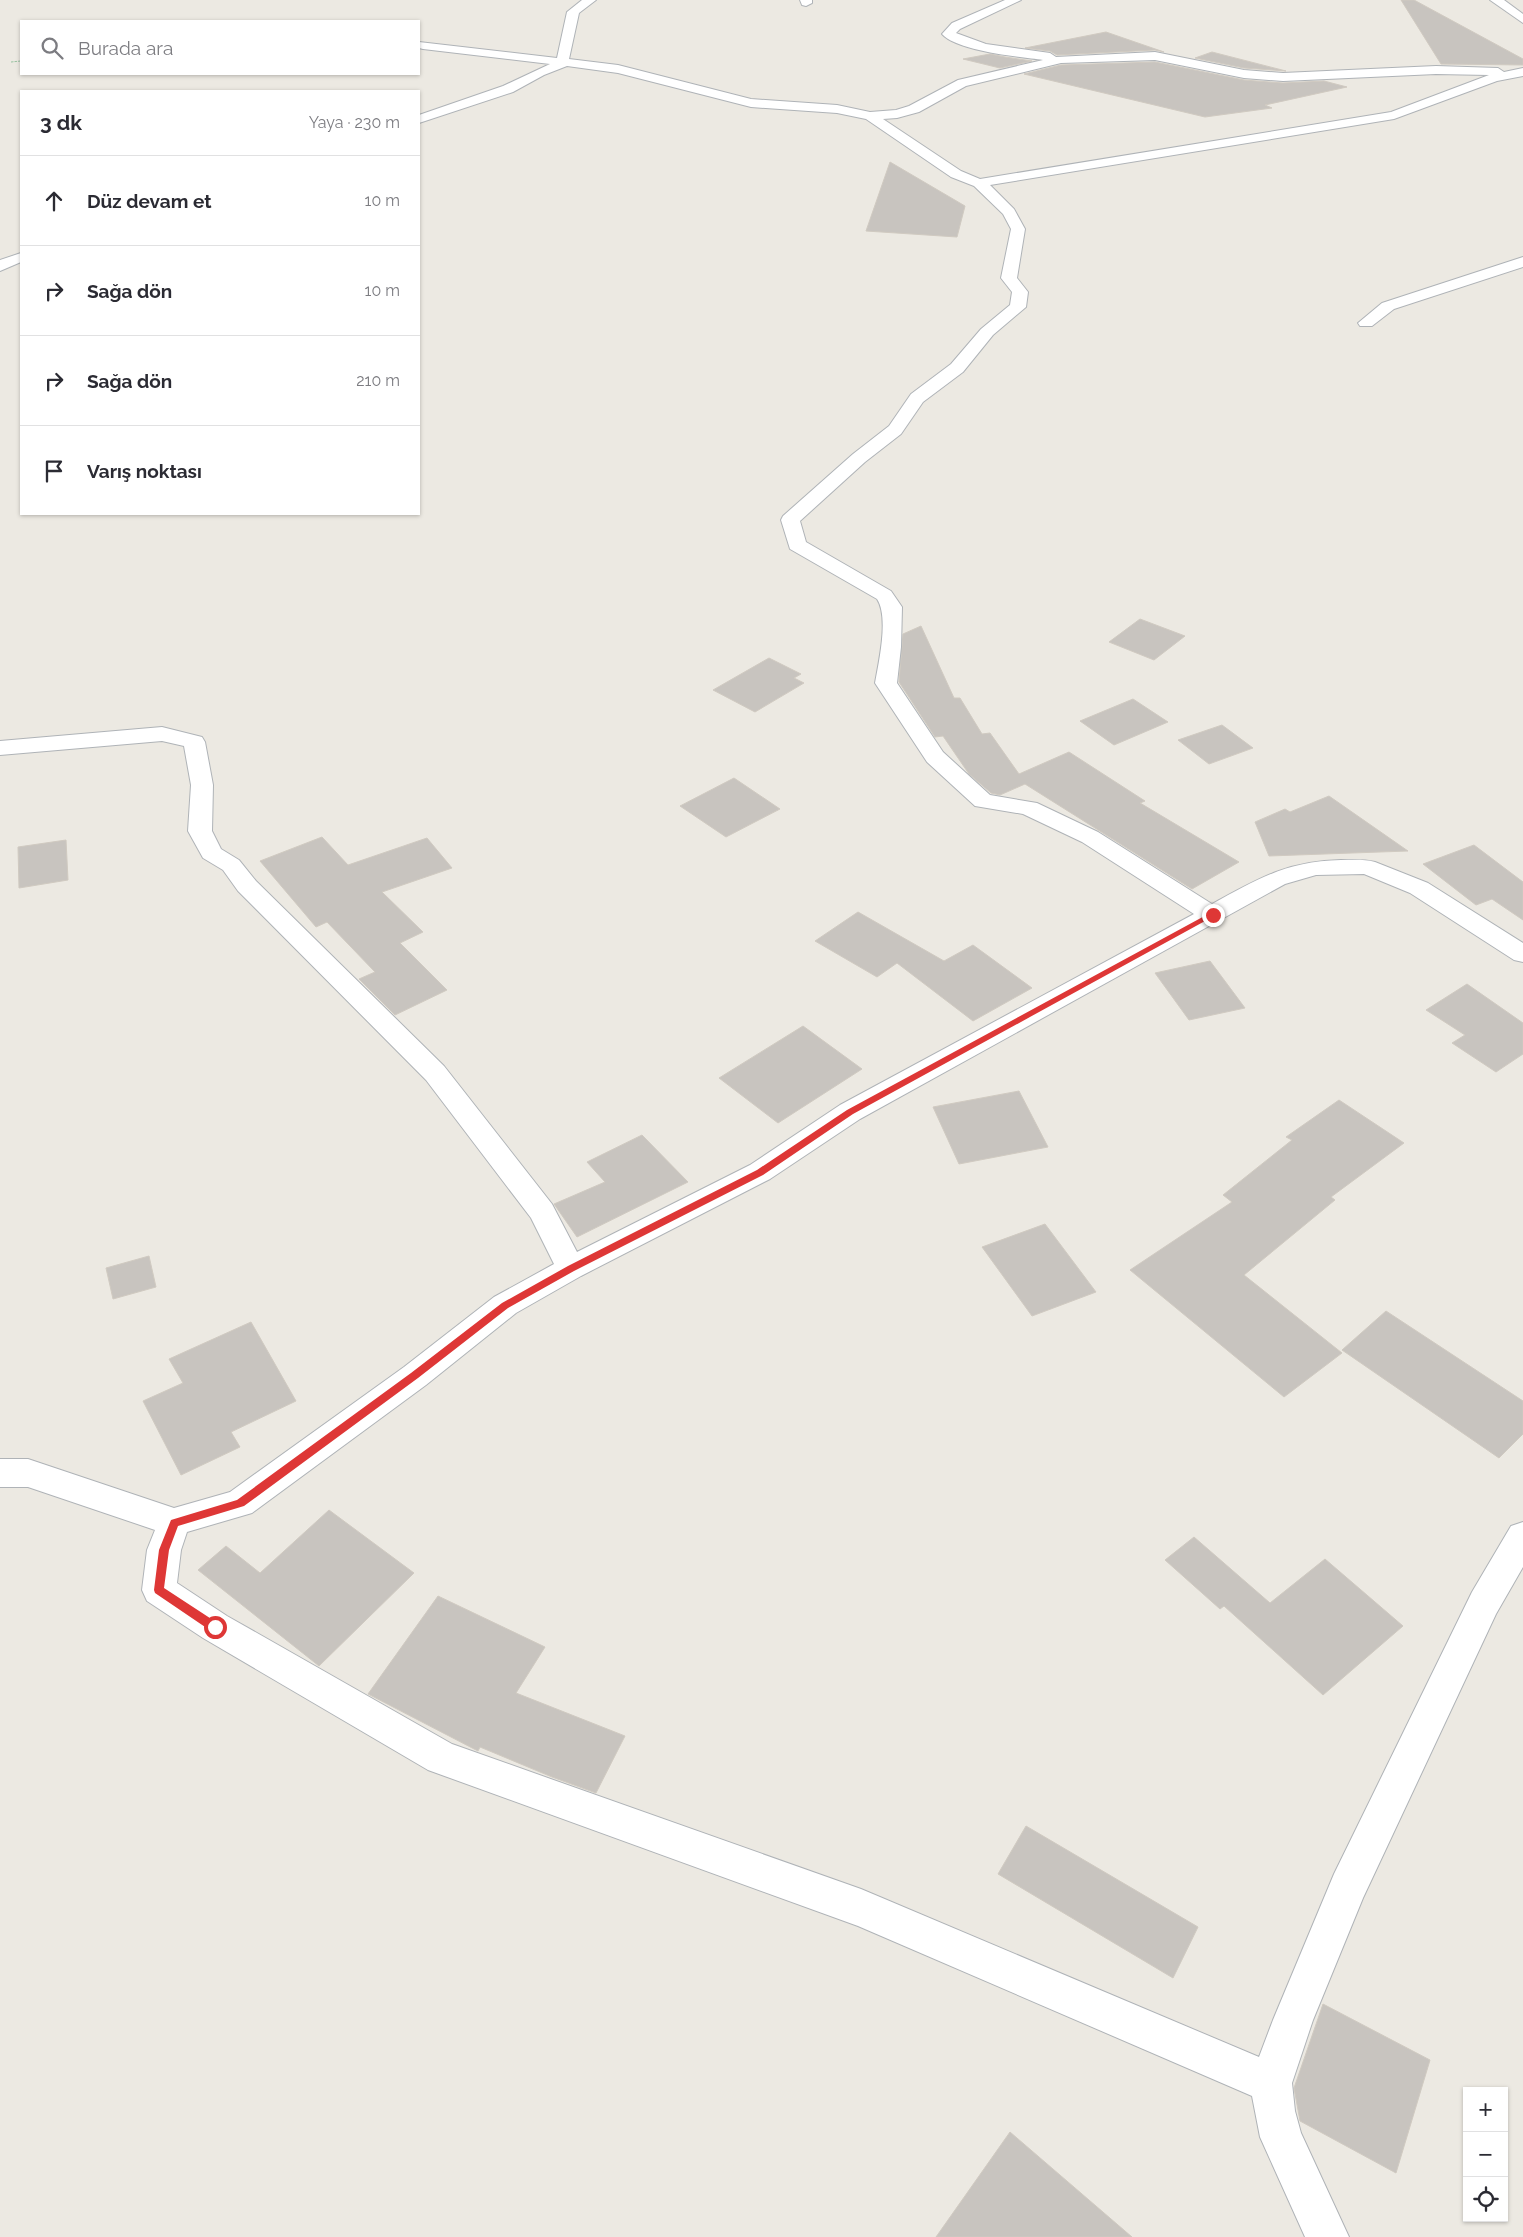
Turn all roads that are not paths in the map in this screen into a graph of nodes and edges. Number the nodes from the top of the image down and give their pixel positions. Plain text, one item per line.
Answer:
1 (590, 0) edge
2 (1015, 0) edge
3 (1496, 0) edge
4 (1523, 19) edge
5 (423, 45) dead end
6 (1061, 59) junction
7 (562, 64) junction
8 (1518, 73) edge
9 (870, 116) junction
10 (420, 119) edge
11 (979, 183) junction
12 (20, 257) edge
13 (1523, 262) edge
14 (0, 266) edge
15 (1366, 323) dead end
16 (0, 748) edge
17 (1213, 915) junction
18 (1523, 954) edge
19 (571, 1268) junction
20 (0, 1473) edge
21 (174, 1522) junction
22 (1523, 1536) edge
23 (1271, 2083) junction
24 (1326, 2237) edge

1 - 7 street
2 - 6 street
3 - 4 street
5 - 7 street
6 - 8 street
6 - 9 street
7 - 9 street
7 - 10 street
8 - 11 street
9 - 11 street
11 - 17 street
12 - 14 street
13 - 15 street
16 - 19 street
17 - 18 street
17 - 19 street
19 - 21 street
20 - 21 street
21 - 23 street
22 - 23 street
23 - 24 street

